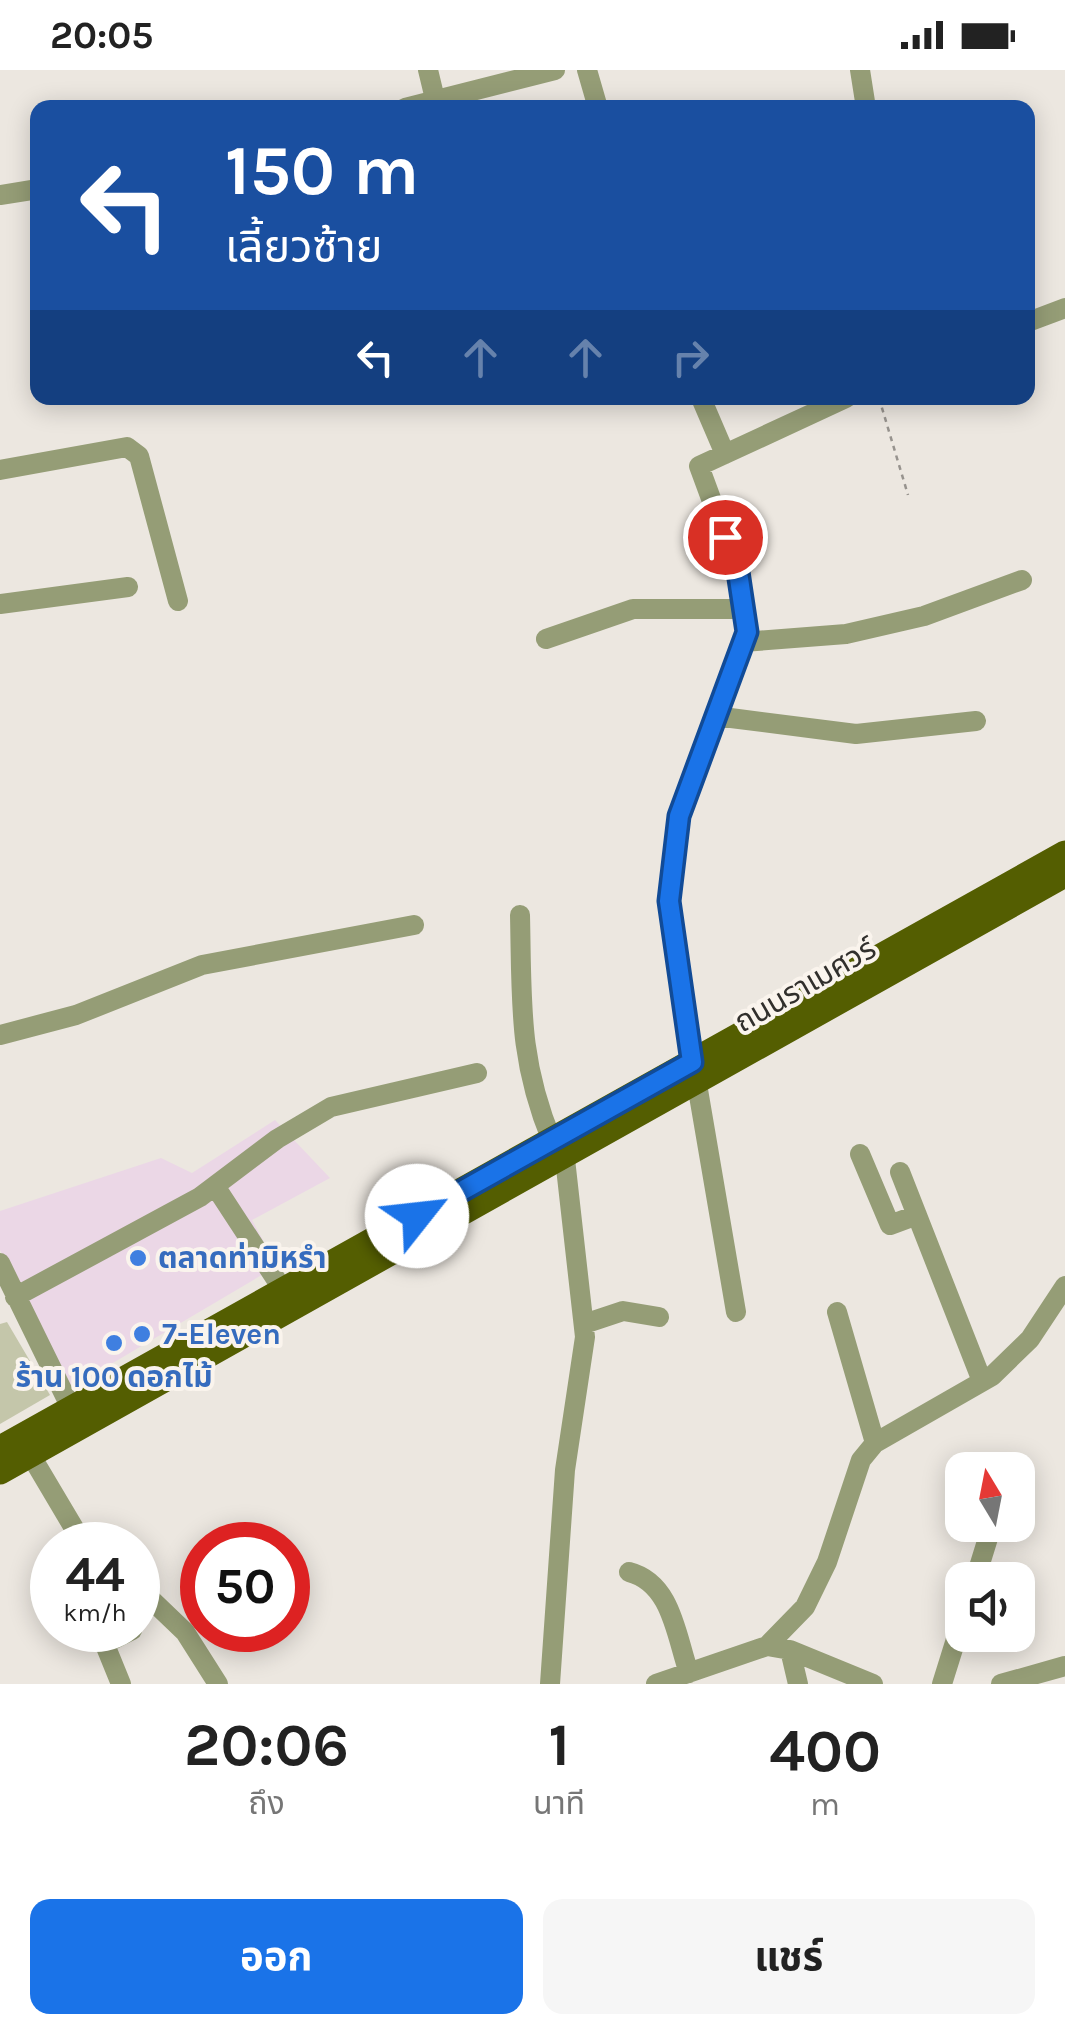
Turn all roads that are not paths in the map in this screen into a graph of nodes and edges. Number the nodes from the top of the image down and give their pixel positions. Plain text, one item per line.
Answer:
1 (428, 70) edge
2 (555, 70) edge
3 (587, 70) edge
4 (860, 70) edge
5 (435, 99) junction
6 (432, 100) edge
7 (596, 100) edge
8 (865, 100) edge
9 (30, 190) edge
10 (0, 194) edge
11 (1065, 308) edge
12 (1035, 319) edge
13 (704, 405) edge
14 (831, 405) edge
15 (725, 454) junction
16 (0, 470) edge
17 (1022, 580) dead end
18 (128, 587) dead end
19 (178, 602) dead end
20 (0, 604) edge
21 (744, 609) junction
22 (546, 640) dead end
23 (742, 642) junction
24 (716, 716) junction
25 (976, 721) dead end
26 (1065, 852) edge
27 (1065, 875) edge
28 (520, 915) dead end
29 (414, 925) dead end
30 (0, 1035) edge
31 (477, 1073) dead end
32 (694, 1073) junction
33 (558, 1150) junction
34 (860, 1154) dead end
35 (900, 1172) dead end
36 (215, 1186) junction
37 (917, 1215) junction
38 (0, 1263) edge
39 (1065, 1286) edge
40 (283, 1290) junction
41 (16, 1298) junction
42 (736, 1312) dead end
43 (837, 1312) dead end
44 (659, 1316) dead end
45 (584, 1324) junction
46 (982, 1381) junction
47 (72, 1408) junction
48 (876, 1443) junction
49 (0, 1448) edge
50 (30, 1454) junction
51 (0, 1472) edge
52 (70, 1522) edge
53 (629, 1572) dead end
54 (162, 1611) edge
55 (767, 1646) junction
56 (790, 1650) junction
57 (108, 1652) edge
58 (952, 1652) edge
59 (1065, 1666) edge
60 (689, 1673) junction
61 (211, 1682) edge
62 (122, 1684) edge
63 (550, 1684) edge
64 (656, 1684) edge
65 (798, 1684) edge
66 (873, 1684) edge
67 (942, 1684) edge
68 (1001, 1684) edge

1 - 5 street
2 - 5 street
3 - 7 street
4 - 8 street
5 - 6 street
9 - 10 street
11 - 12 street
13 - 15 street
14 - 15 street
15 - 21 street
16 - 19 street
17 - 23 street
18 - 20 street
21 - 22 street
21 - 23 street
23 - 24 street
24 - 25 street
24 - 32 street
26 - 32 main road, ถนนราเมศวร์
27 - 32 main road, ถนนราเมศวร์
28 - 33 street
29 - 30 street
31 - 36 street
32 - 33 main road, ถนนราเมศวร์
32 - 42 street
33 - 40 main road, ถนนราเมศวร์
33 - 45 street
33 - 50 main road, ถนนราเมศวร์
34 - 37 street
35 - 37 street
36 - 40 street
36 - 41 street
37 - 46 street
38 - 41 street
39 - 46 street
40 - 47 main road, ถนนราเมศวร์
41 - 47 street
43 - 48 street
44 - 45 street
45 - 63 street
46 - 48 street
47 - 49 main road, ถนนราเมศวร์
48 - 55 street
50 - 51 main road, ถนนราเมศวร์
50 - 52 street
53 - 60 street
54 - 61 street
55 - 56 street
55 - 60 street
56 - 65 street
56 - 66 street
57 - 62 street
58 - 67 street
59 - 68 street
60 - 64 street

